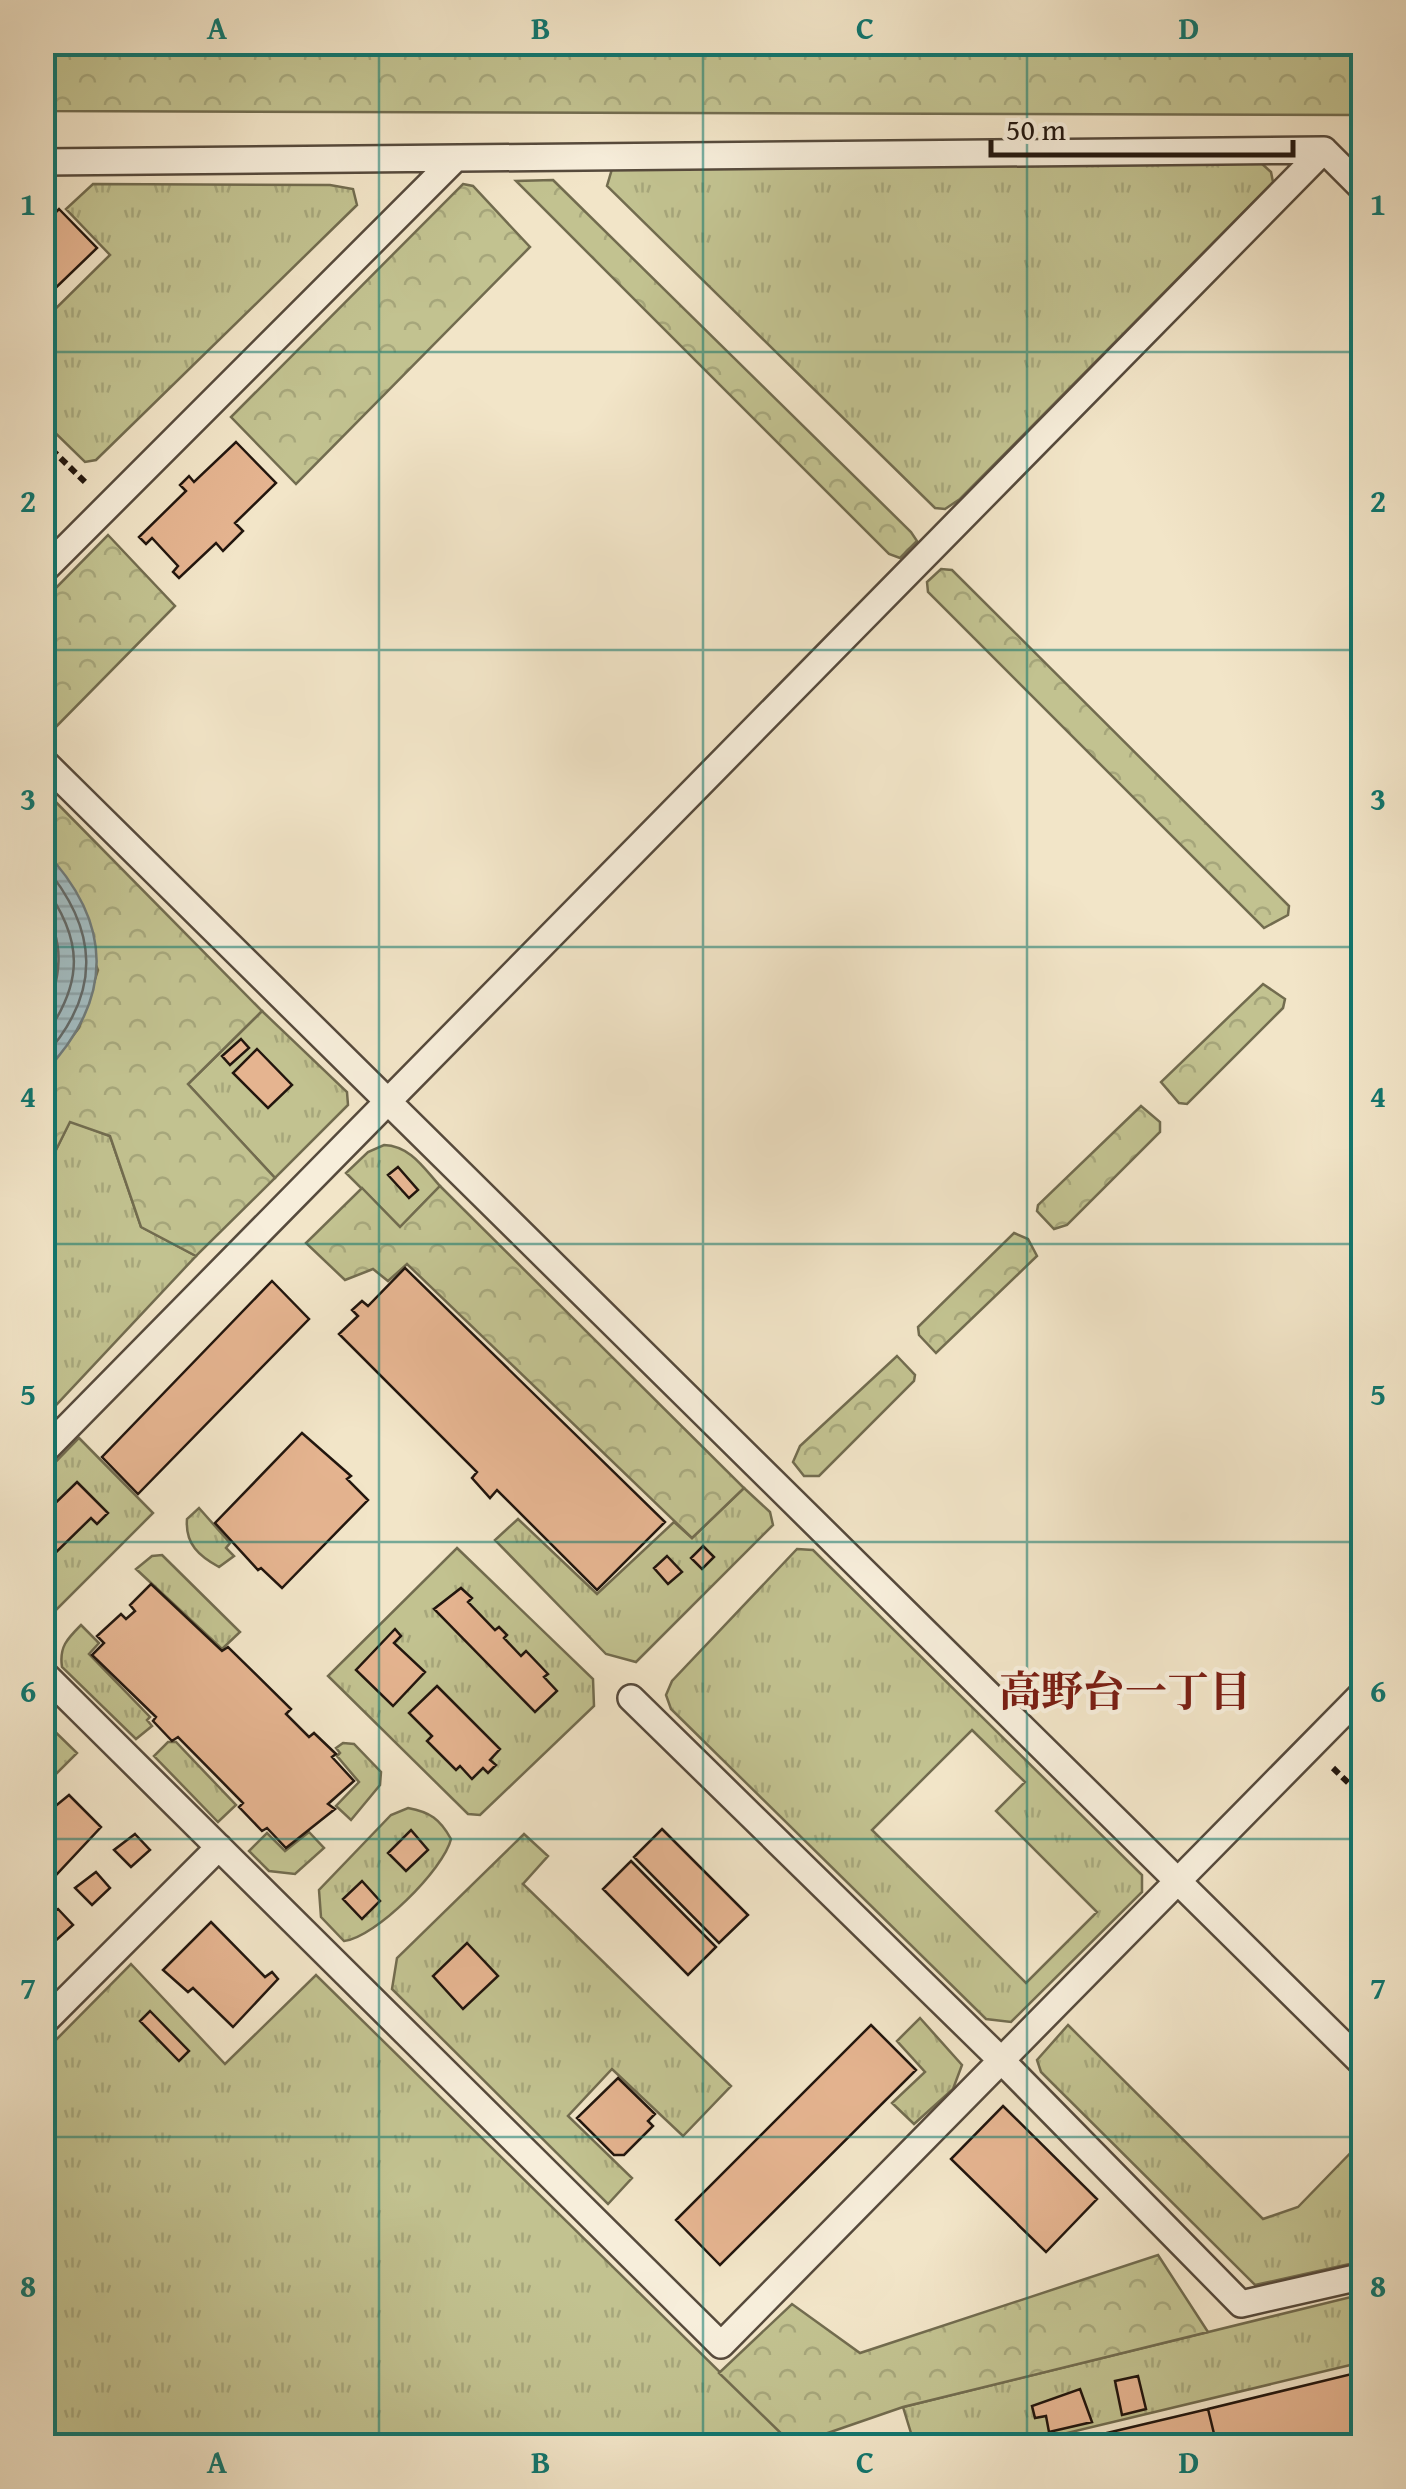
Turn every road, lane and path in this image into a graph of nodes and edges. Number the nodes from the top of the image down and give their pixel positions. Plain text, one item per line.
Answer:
1 (1324, 150) junction
2 (455, 159) junction
3 (42, 162) edge
4 (1364, 190) edge
5 (42, 440) edge
6 (109, 506) junction
7 (42, 572) edge
8 (42, 760) edge
9 (388, 1104) junction
10 (42, 1453) edge
11 (42, 1672) edge
12 (1364, 1692) edge
13 (631, 1698) dead end
14 (1311, 1746) junction
15 (1364, 1798) edge
16 (218, 1847) junction
17 (1178, 1881) junction
18 (42, 2024) edge
19 (1002, 2060) junction
20 (1364, 2065) edge
21 (1364, 2276) edge

1 - 2 lane
1 - 4 lane
1 - 9 lane
2 - 3 lane
2 - 6 lane
5 - 6 path
6 - 7 lane
8 - 9 lane
9 - 10 lane
9 - 17 lane
11 - 16 lane
12 - 14 lane
13 - 19 lane
14 - 15 path
14 - 17 lane
16 - 18 lane
16 - 19 lane
17 - 19 lane
17 - 20 lane
19 - 21 lane

